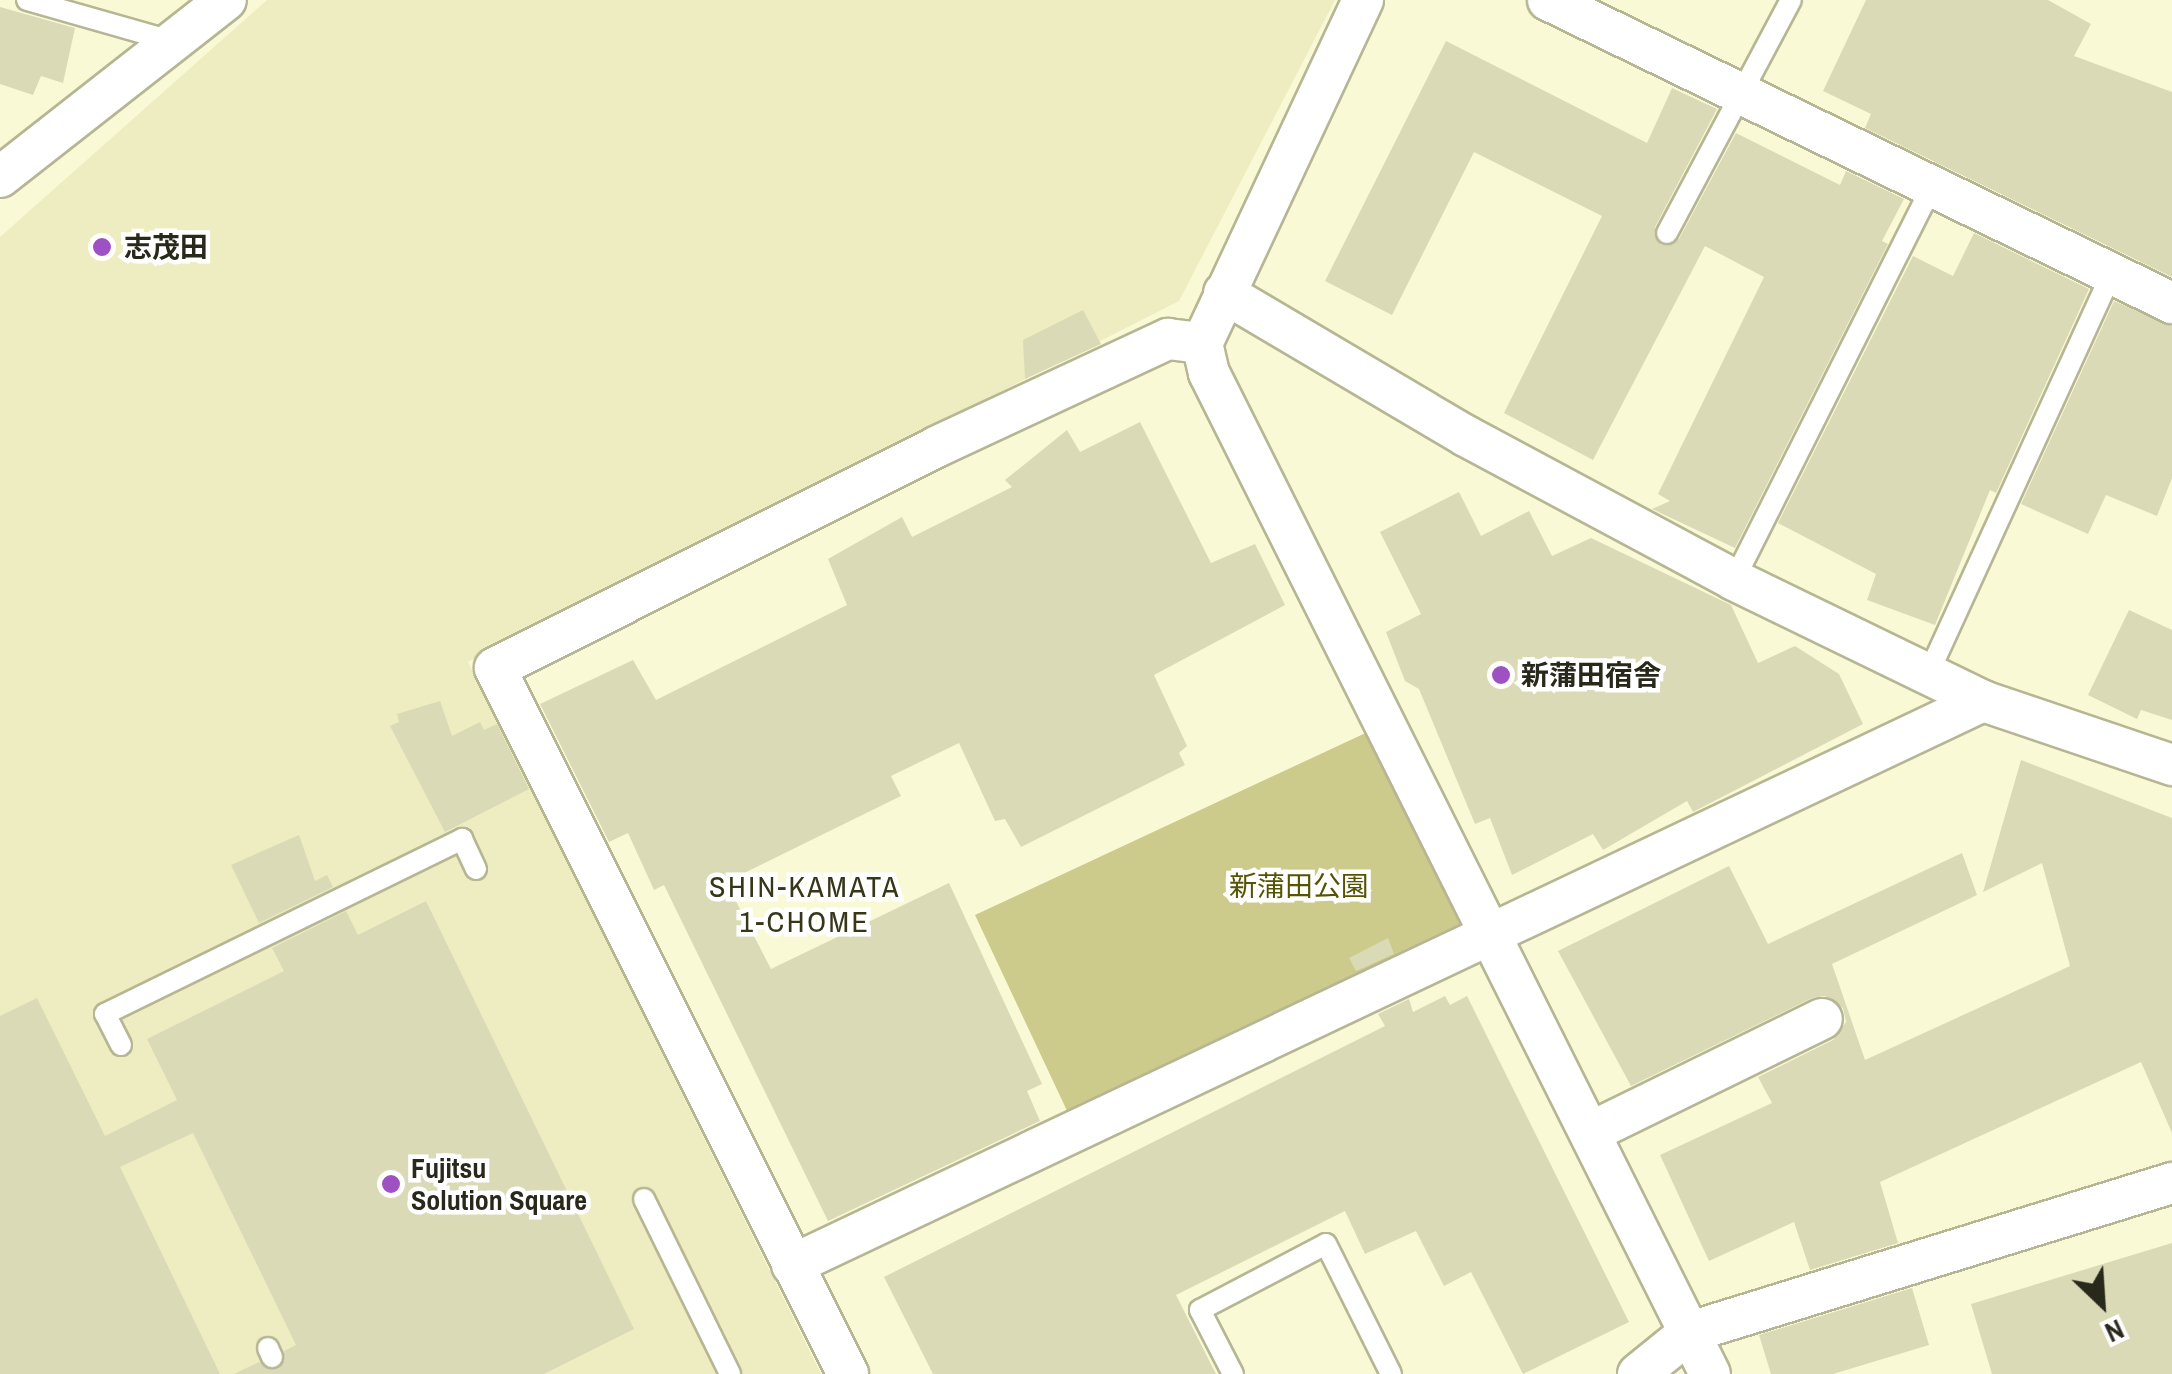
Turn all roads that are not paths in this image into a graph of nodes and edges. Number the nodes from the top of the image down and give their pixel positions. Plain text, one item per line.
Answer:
1 (27, 0) edge
2 (226, 0) edge
3 (1362, 0) edge
4 (1548, 0) edge
5 (1791, 0) edge
6 (174, 42) junction
7 (1740, 95) junction
8 (0, 177) edge
9 (1932, 187) junction
10 (1667, 233) dead end
11 (2111, 275) junction
12 (1224, 293) junction
13 (2172, 303) edge
14 (1202, 343) junction
15 (1734, 580) junction
16 (1930, 670) junction
17 (1983, 700) junction
18 (2172, 764) edge
19 (476, 869) dead end
20 (1492, 932) junction
21 (1822, 1019) dead end
22 (121, 1045) dead end
23 (1591, 1132) junction
24 (2172, 1183) edge
25 (644, 1200) dead end
26 (792, 1265) junction
27 (1690, 1332) junction
28 (730, 1374) edge
29 (848, 1374) edge
30 (1233, 1374) edge
31 (1391, 1374) edge
32 (1638, 1374) edge
33 (1710, 1374) edge

1 - 6 lane
2 - 6 street
3 - 12 street
4 - 7 street
5 - 7 lane
6 - 8 street
7 - 9 street
7 - 10 lane
9 - 11 street
9 - 15 lane
11 - 13 street
11 - 16 lane
12 - 14 street
12 - 15 street
14 - 20 street
14 - 26 street
15 - 16 street
16 - 17 street
17 - 18 street
17 - 20 street
19 - 22 lane
20 - 23 street
20 - 26 street
21 - 23 street
23 - 27 street
24 - 27 street
25 - 28 lane
26 - 29 street
27 - 32 street
27 - 33 street
30 - 31 lane

